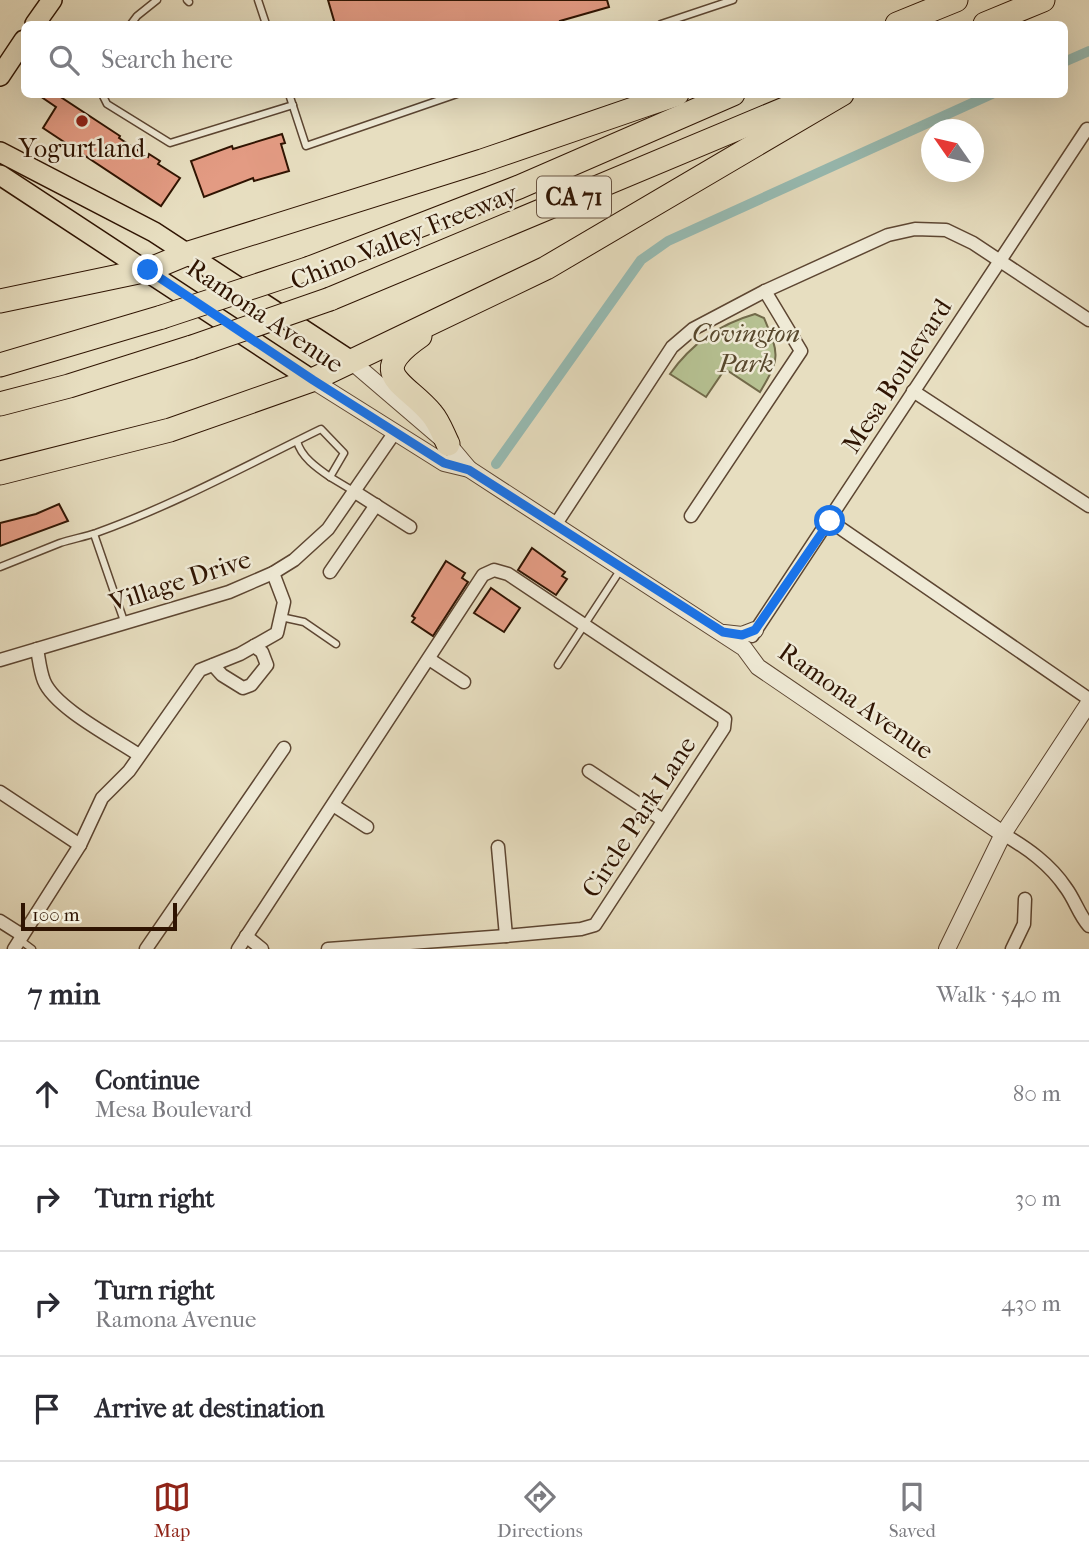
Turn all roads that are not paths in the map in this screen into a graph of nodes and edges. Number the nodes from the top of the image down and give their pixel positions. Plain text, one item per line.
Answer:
1 (52, 0) edge
2 (157, 0) edge
3 (258, 0) edge
4 (733, 0) edge
5 (956, 0) edge
6 (1043, 0) edge
7 (37, 21) edge
8 (133, 21) edge
9 (265, 21) edge
10 (670, 21) edge
11 (904, 21) edge
12 (992, 21) edge
13 (21, 44) edge
14 (0, 76) edge
15 (104, 98) edge
16 (290, 98) edge
17 (445, 98) edge
18 (665, 98) edge
19 (724, 98) edge
20 (808, 98) edge
21 (835, 98) edge
22 (293, 105) junction
23 (1088, 130) edge
24 (0, 152) edge
25 (0, 175) edge
26 (189, 253) junction
27 (1001, 260) junction
28 (148, 270) junction
29 (765, 291) junction
30 (0, 301) edge
31 (459, 310) junction
32 (1089, 320) edge
33 (351, 361) junction
34 (0, 365) edge
35 (313, 380) junction
36 (913, 391) junction
37 (0, 404) edge
38 (395, 432) junction
39 (297, 442) junction
40 (448, 444) junction
41 (469, 470) junction
42 (0, 473) edge
43 (330, 477) junction
44 (355, 492) junction
45 (376, 505) junction
46 (1089, 506) edge
47 (691, 516) dead end
48 (830, 521) junction
49 (556, 524) junction
50 (410, 527) dead end
51 (94, 534) junction
52 (0, 568) edge
53 (622, 568) junction
54 (330, 572) dead end
55 (273, 573) junction
56 (281, 617) junction
57 (125, 624) junction
58 (585, 625) junction
59 (711, 626) junction
60 (755, 630) junction
61 (336, 644) dead end
62 (254, 646) junction
63 (744, 648) junction
64 (37, 649) junction
65 (429, 659) junction
66 (0, 660) edge
67 (212, 665) junction
68 (558, 665) dead end
69 (464, 682) dead end
70 (1089, 701) edge
71 (284, 748) dead end
72 (139, 755) junction
73 (589, 771) dead end
74 (0, 792) edge
75 (333, 805) junction
76 (663, 820) junction
77 (367, 827) dead end
78 (1003, 834) junction
79 (80, 845) junction
80 (498, 847) dead end
81 (1026, 899) dead end
82 (0, 920) edge
83 (1089, 926) edge
84 (246, 936) junction
85 (506, 936) junction
86 (18, 941) edge
87 (32, 949) edge
88 (146, 949) edge
89 (237, 949) edge
90 (262, 949) edge
91 (328, 949) edge
92 (947, 949) edge
93 (1012, 949) edge

1 - 7 main road
2 - 8 lane
3 - 9 lane
4 - 10 lane
5 - 11 highway
6 - 12 highway
13 - 14 main road
15 - 22 lane
16 - 22 lane
17 - 22 lane
18 - 26 highway
19 - 34 highway, Chino Valley Freeway / CA 71, bridge
20 - 37 highway, Chino Valley Freeway / CA 71, bridge
21 - 31 highway
23 - 27 street, Mesa Boulevard
24 - 26 main road, Ramona Avenue
25 - 28 main road, Ramona Avenue
26 - 28 highway
26 - 33 main road, Ramona Avenue
27 - 29 street
27 - 32 street
27 - 36 street, Mesa Boulevard
28 - 30 highway
28 - 35 main road, Ramona Avenue
29 - 47 street
29 - 49 street
31 - 33 highway
31 - 40 highway
33 - 35 highway
33 - 40 street, Ramona Avenue
35 - 38 street, Ramona Avenue
35 - 42 highway
36 - 46 street
36 - 48 street, Mesa Boulevard
38 - 41 street, Ramona Avenue
38 - 44 street, Village Drive
39 - 43 lane
39 - 43 lane
39 - 51 lane
40 - 41 street, Ramona Avenue
41 - 49 street, Ramona Avenue
43 - 44 lane
44 - 45 street
44 - 55 street, Village Drive
45 - 50 street
45 - 54 street
48 - 60 street, Mesa Boulevard
48 - 70 street
49 - 53 street, Ramona Avenue
51 - 52 lane
51 - 57 lane
53 - 58 lane
53 - 59 street, Ramona Avenue
55 - 56 street
55 - 57 street, Village Drive
56 - 61 lane
56 - 62 street
57 - 64 street, Village Drive
58 - 65 street
58 - 68 lane
58 - 76 street, Circle Park Lane
59 - 60 street
59 - 63 street, Ramona Avenue
60 - 63 street, Mesa Boulevard
62 - 67 street
62 - 67 street
63 - 78 street, Ramona Avenue
64 - 66 street, Village Drive
64 - 72 street
65 - 69 street
65 - 75 street
67 - 72 street
70 - 78 street
71 - 88 street
72 - 79 street
73 - 76 street
74 - 79 street
75 - 77 street
75 - 84 street
76 - 85 street, Circle Park Lane
78 - 83 street, Ramona Avenue
78 - 92 street
79 - 86 street
80 - 85 street
81 - 93 street
82 - 86 street
84 - 89 street
84 - 90 street
85 - 91 street, Circle Park Lane
86 - 87 lane

